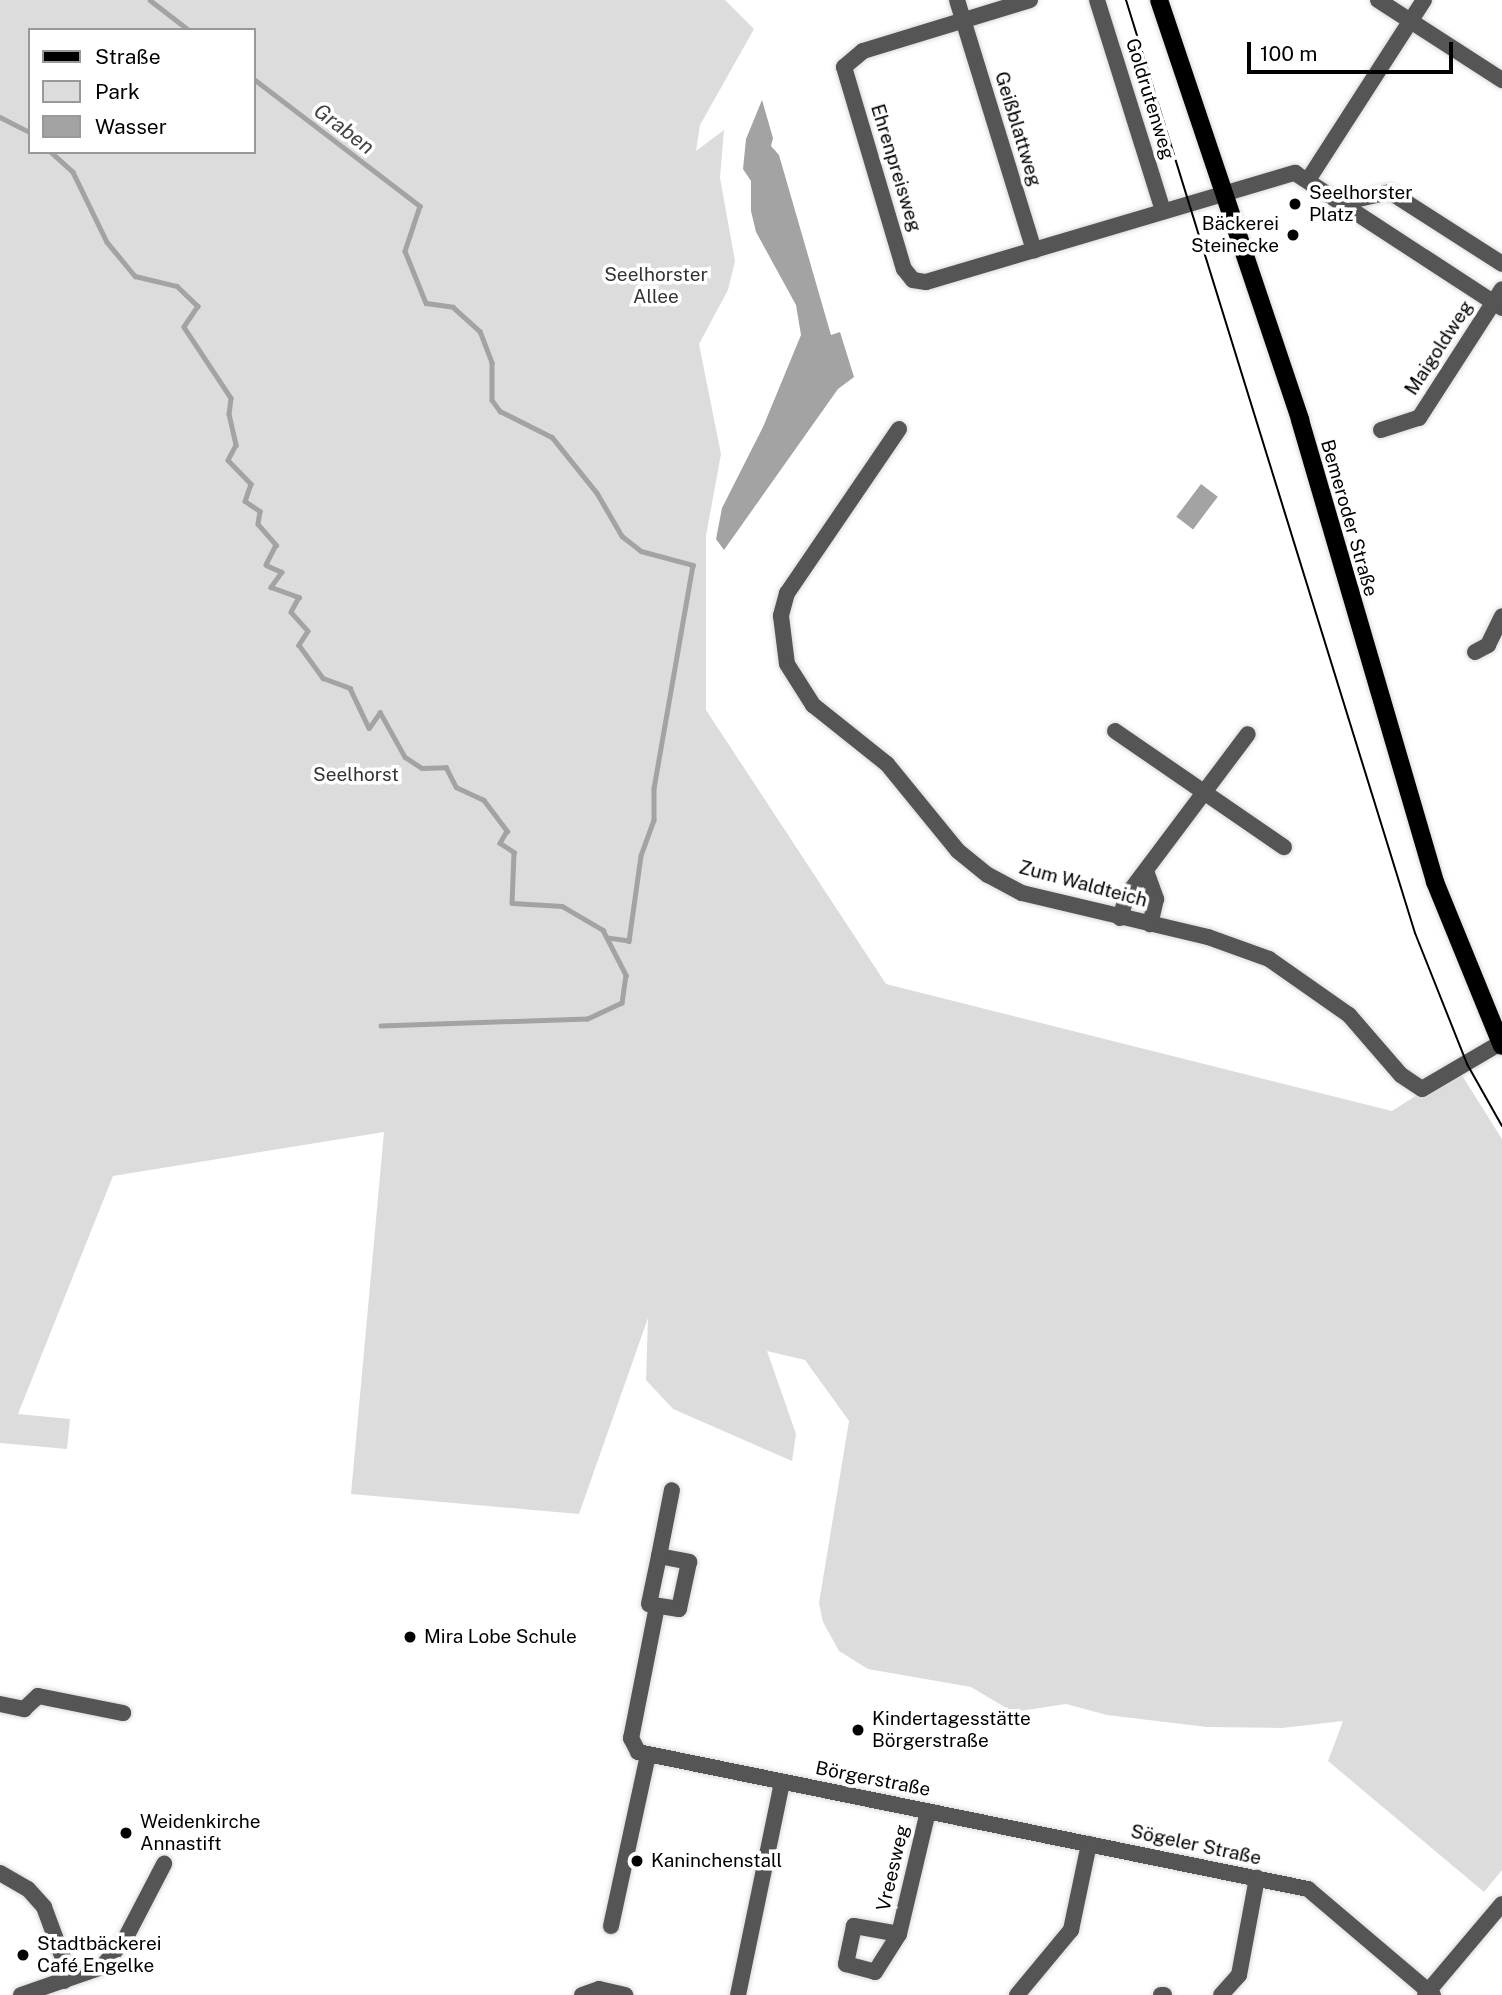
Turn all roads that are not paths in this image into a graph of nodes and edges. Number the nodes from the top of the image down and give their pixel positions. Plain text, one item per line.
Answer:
1 (957, 0) edge
2 (1030, 0) edge
3 (1097, 0) edge
4 (1159, 0) edge
5 (1378, 0) edge
6 (1424, 0) edge
7 (963, 21) junction
8 (1410, 21) junction
9 (1502, 80) edge
10 (1308, 180) junction
11 (1226, 193) junction
12 (1341, 203) junction
13 (1163, 211) junction
14 (1034, 250) junction
15 (1502, 264) edge
16 (1499, 300) edge
17 (899, 429) dead end
18 (1381, 430) dead end
19 (1502, 616) edge
20 (1475, 652) dead end
21 (1115, 731) dead end
22 (1248, 734) dead end
23 (1202, 792) junction
24 (1284, 847) dead end
25 (1146, 870) junction
26 (1120, 918) junction
27 (1150, 924) junction
28 (1502, 1044) edge
29 (672, 1490) dead end
30 (659, 1556) junction
31 (657, 1606) junction
32 (0, 1704) edge
33 (123, 1713) dead end
34 (648, 1755) junction
35 (782, 1782) junction
36 (928, 1811) junction
37 (1089, 1844) junction
38 (164, 1864) dead end
39 (0, 1873) edge
40 (1257, 1878) junction
41 (1502, 1904) edge
42 (611, 1926) dead end
43 (899, 1934) dead end
44 (64, 1981) junction
45 (1429, 1994) edge
46 (21, 1995) edge
47 (582, 1995) edge
48 (625, 1995) edge
49 (738, 1995) edge
50 (1017, 1995) edge
51 (1221, 1995) edge

1 - 7 street, Geißblattweg
2 - 7 street
3 - 13 street, Goldrutenweg
4 - 11 main road, Bemeroder Straße
5 - 8 street
6 - 8 street
7 - 14 street, Geißblattweg
7 - 14 street, Ehrenpreisweg
8 - 9 street
8 - 10 street
10 - 11 street
10 - 12 street
11 - 13 street
11 - 28 main road, Bemeroder Straße
12 - 15 street
12 - 16 street
13 - 14 street
16 - 18 street, Maigoldweg
17 - 26 street, Zum Waldteich
19 - 20 street
21 - 23 street
22 - 23 street
23 - 24 street
23 - 25 street
25 - 26 street
25 - 27 street
26 - 27 street, Zum Waldteich
27 - 28 street, Zum Waldteich
29 - 30 street
30 - 31 street
30 - 31 street
31 - 34 street
32 - 33 street
34 - 35 street, Börgerstraße
34 - 42 street
35 - 36 street, Börgerstraße
35 - 49 street
36 - 37 street, Börgerstraße
36 - 43 street, Vreesweg
37 - 40 street, Sögeler Straße
37 - 50 street
38 - 44 street
39 - 44 street
40 - 45 street, Sögeler Straße
40 - 51 street
41 - 45 street
44 - 46 street
47 - 48 street

